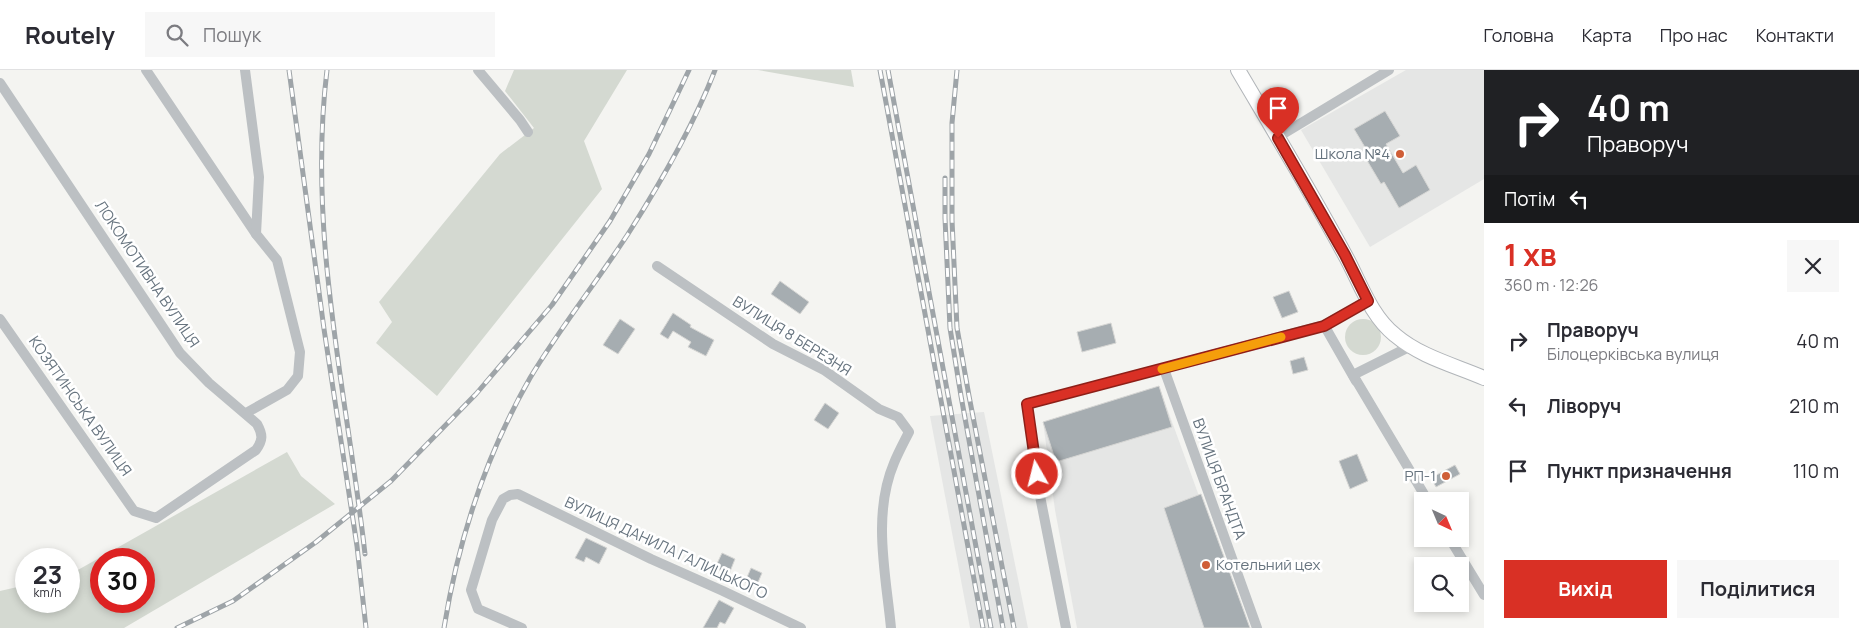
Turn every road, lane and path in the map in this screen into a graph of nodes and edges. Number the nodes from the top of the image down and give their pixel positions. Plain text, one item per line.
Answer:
1 (146, 70) edge
2 (244, 70) edge
3 (478, 70) edge
4 (1238, 70) edge
5 (1390, 70) edge
6 (0, 83) edge
7 (528, 132) dead end
8 (1278, 138) junction
9 (256, 234) junction
10 (657, 266) dead end
11 (1368, 301) junction
12 (0, 319) edge
13 (1324, 326) junction
14 (1410, 346) junction
15 (1164, 369) junction
16 (1353, 375) junction
17 (1484, 378) edge
18 (246, 413) junction
19 (1423, 492) edge
20 (134, 511) joint
21 (1455, 548) edge
22 (1484, 595) edge
23 (522, 628) edge
24 (801, 628) edge
25 (891, 628) edge
26 (1066, 628) edge
27 (1257, 628) edge

1 - 9 street
2 - 9 street
3 - 7 street
4 - 8 main road
5 - 8 street
6 - 18 street, ЛОКОМОТИВНА ВУЛИЦЯ
8 - 11 main road
9 - 18 street
10 - 25 street, ВУЛИЦЯ 8 БЕРЕЗНЯ
11 - 13 street
11 - 14 main road
12 - 20 street, КОЗЯТИНСЬКА ВУЛИЦЯ
13 - 15 street
13 - 16 street
14 - 16 street
14 - 17 main road
15 - 26 street
15 - 27 street, ВУЛИЦЯ БРАНДТА
16 - 19 street
18 - 20 street, ЛОКОМОТИВНА ВУЛИЦЯ
21 - 22 street
23 - 24 street, ВУЛИЦЯ ДАНИЛА ГАЛИЦЬКОГО

